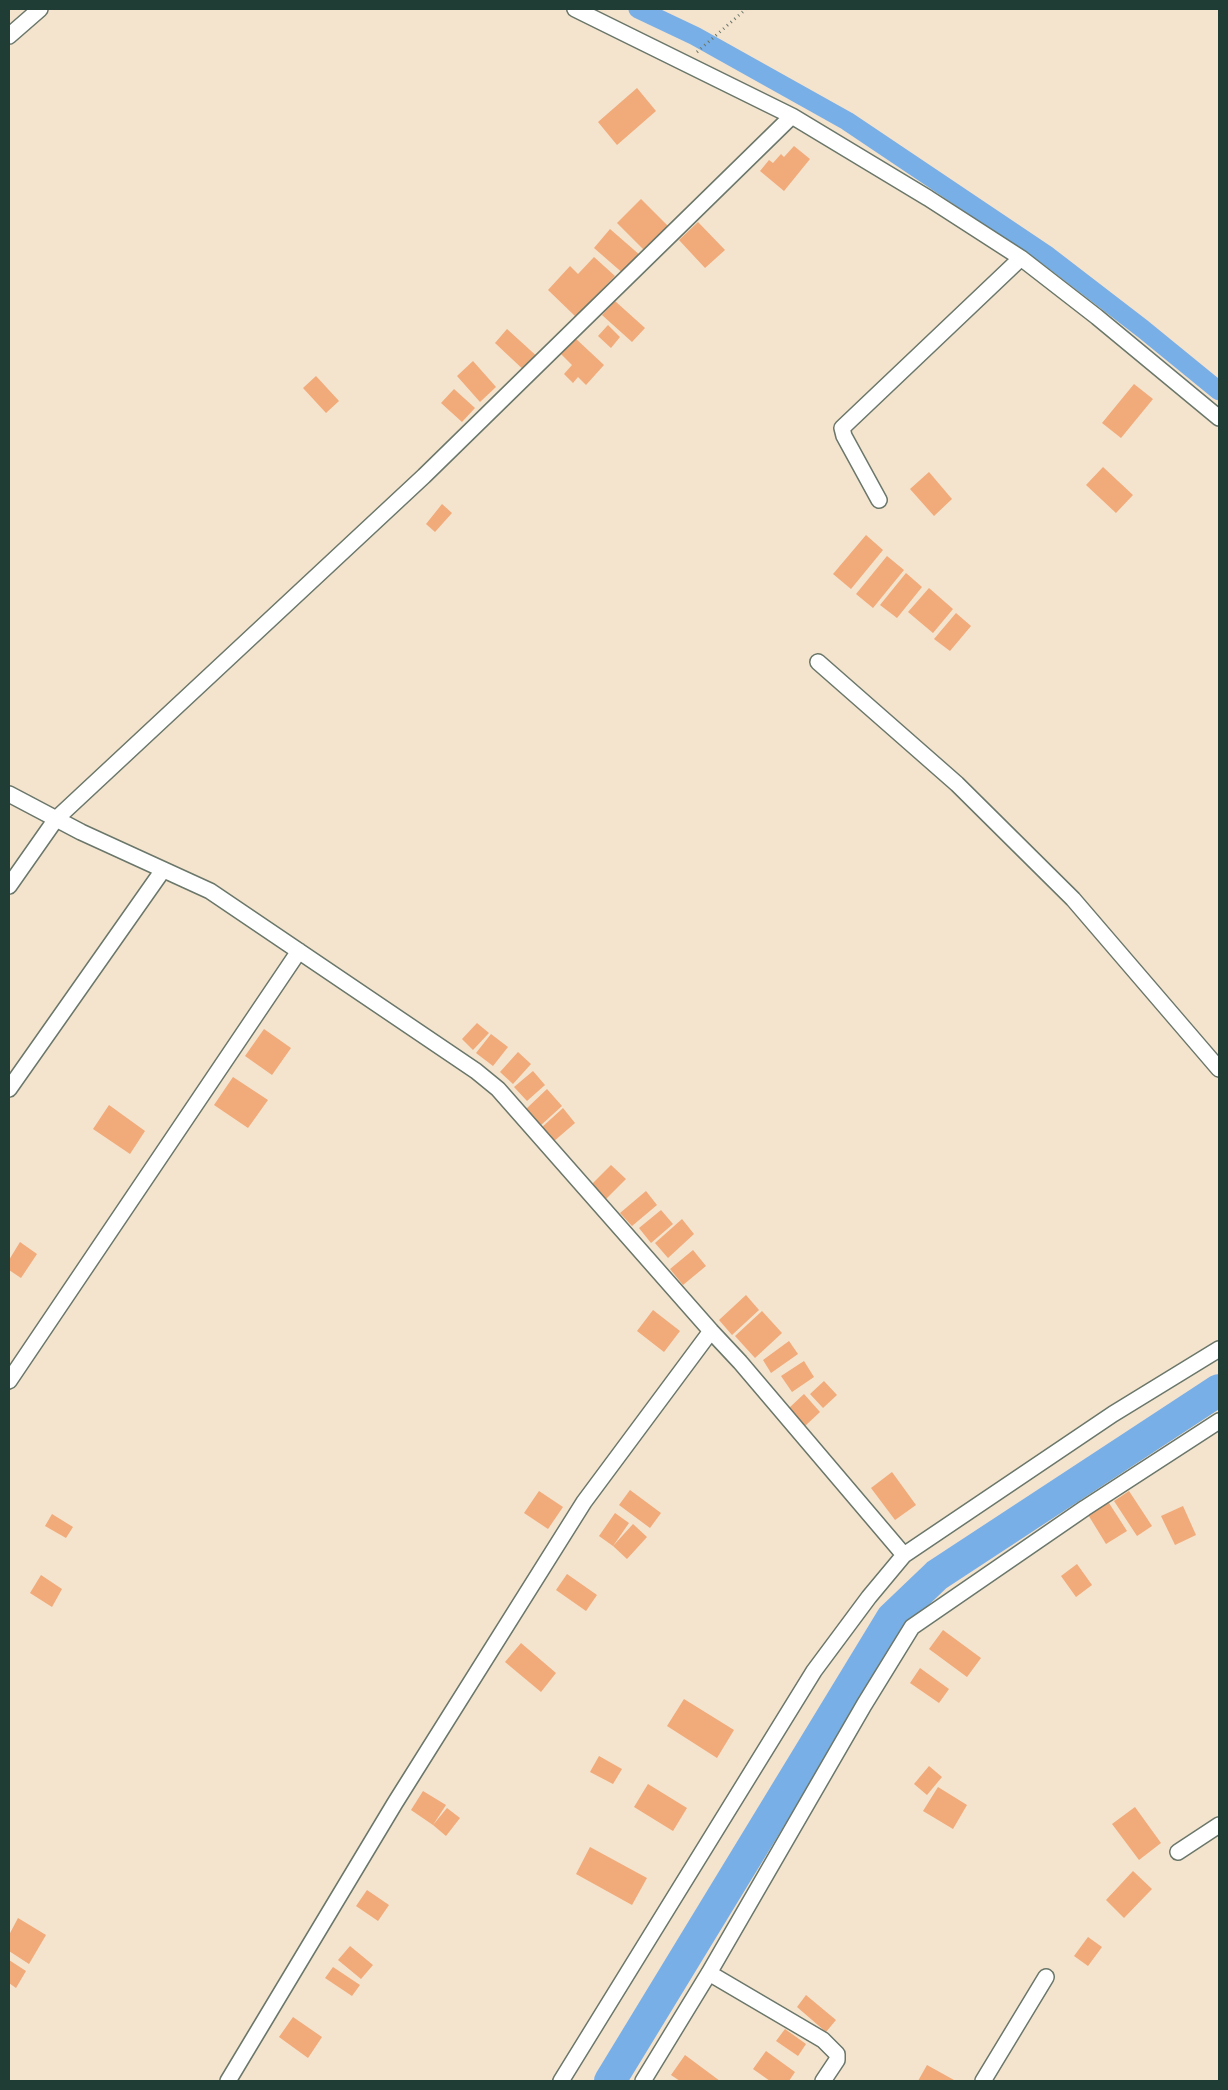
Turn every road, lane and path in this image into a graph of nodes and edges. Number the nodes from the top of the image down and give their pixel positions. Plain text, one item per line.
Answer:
1 (40, 9) edge
2 (575, 9) edge
3 (746, 9) edge
4 (9, 36) edge
5 (696, 53) dead end
6 (792, 116) junction
7 (1021, 258) junction
8 (1219, 418) edge
9 (879, 500) dead end
10 (818, 662) dead end
11 (9, 794) edge
12 (56, 819) junction
13 (163, 870) junction
14 (9, 886) edge
15 (299, 951) junction
16 (1219, 1069) edge
17 (9, 1089) edge
18 (710, 1331) junction
19 (1219, 1349) edge
20 (9, 1381) edge
21 (1219, 1421) edge
22 (904, 1555) junction
23 (1219, 1825) edge
24 (1178, 1852) dead end
25 (709, 1973) junction
26 (1046, 1977) dead end
27 (228, 2081) edge
28 (561, 2081) edge
29 (643, 2081) edge
30 (823, 2081) edge
31 (983, 2081) edge

1 - 4 street
2 - 6 street
3 - 5 path
6 - 7 street
6 - 12 street
7 - 8 street
7 - 9 street
10 - 16 street
11 - 12 street
12 - 13 street
12 - 14 street
13 - 15 street
13 - 17 street
15 - 18 street
15 - 20 street
18 - 22 street
18 - 27 street
19 - 22 street
21 - 25 street
22 - 28 street
23 - 24 street
25 - 29 street
25 - 30 street
26 - 31 street

